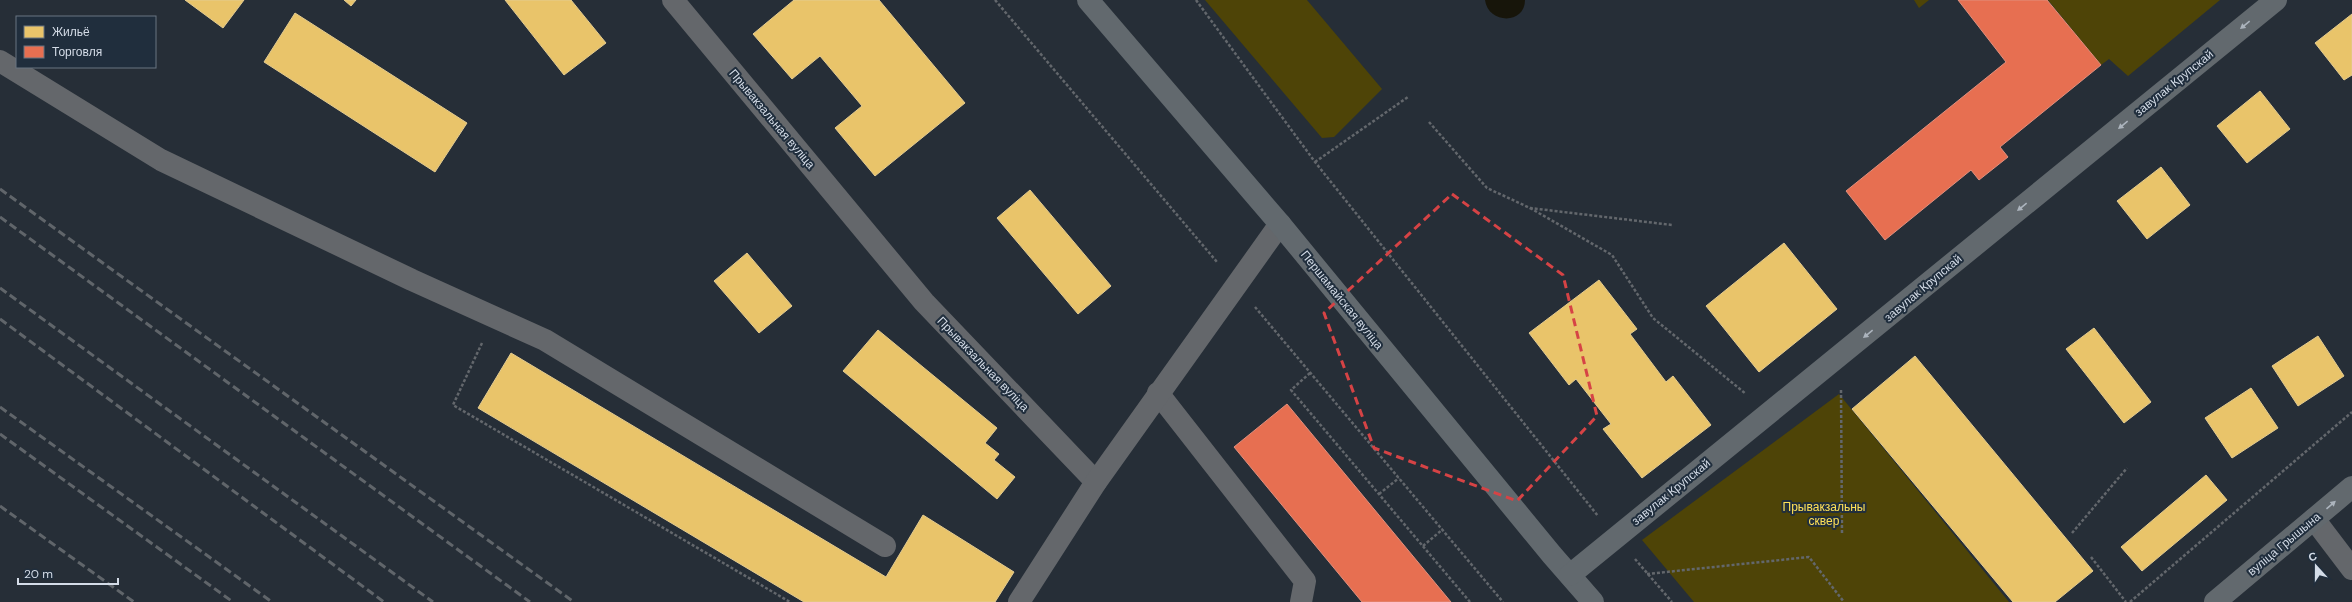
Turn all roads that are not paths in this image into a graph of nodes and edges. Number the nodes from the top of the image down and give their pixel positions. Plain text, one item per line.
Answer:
1 (673, 0) edge
2 (1088, 0) edge
3 (2276, 0) edge
4 (0, 61) edge
5 (1280, 224) junction
6 (1158, 393) junction
7 (1096, 482) junction
8 (2352, 486) edge
9 (2314, 519) junction
10 (885, 546) dead end
11 (2352, 569) edge
12 (1570, 575) junction
13 (1019, 602) edge
14 (1301, 602) edge
15 (1593, 602) edge
16 (2215, 602) edge

1 - 7 street, Прывакзальная вуліца
2 - 5 main road, Першамайская вуліца
3 -> 12 main road, завулак Крупскай
4 - 10 street
5 - 6 street
5 - 12 main road, Першамайская вуліца
6 - 7 street
6 - 14 street
7 - 13 street
9 -> 8 main road, вуліца Грышына
9 - 11 street
9 - 16 main road, вуліца Грышына
12 - 15 main road, Першамайская вуліца

